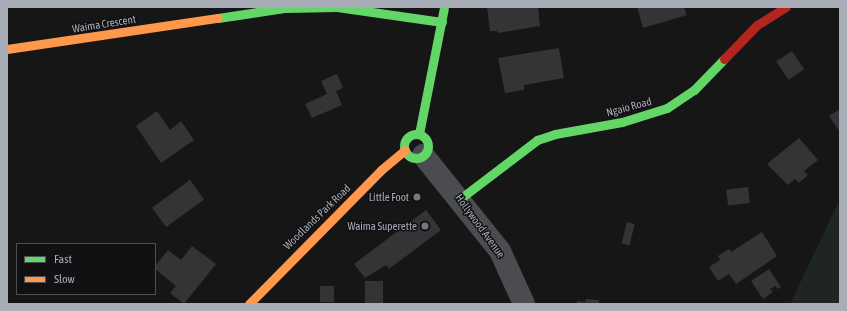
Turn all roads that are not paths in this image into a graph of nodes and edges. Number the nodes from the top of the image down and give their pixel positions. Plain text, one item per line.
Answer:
1 (444, 7) edge
2 (786, 7) edge
3 (442, 22) junction
4 (7, 49) edge
5 (416, 146) junction
6 (461, 198) junction
7 (249, 304) edge
8 (524, 304) edge

1 - 3 street
2 - 6 street, Ngaio Road
3 - 4 street, Waima Crescent
3 - 5 street
5 - 6 street, Hollywood Avenue
5 - 7 street, Woodlands Park Road
6 - 8 street, Hollywood Avenue

